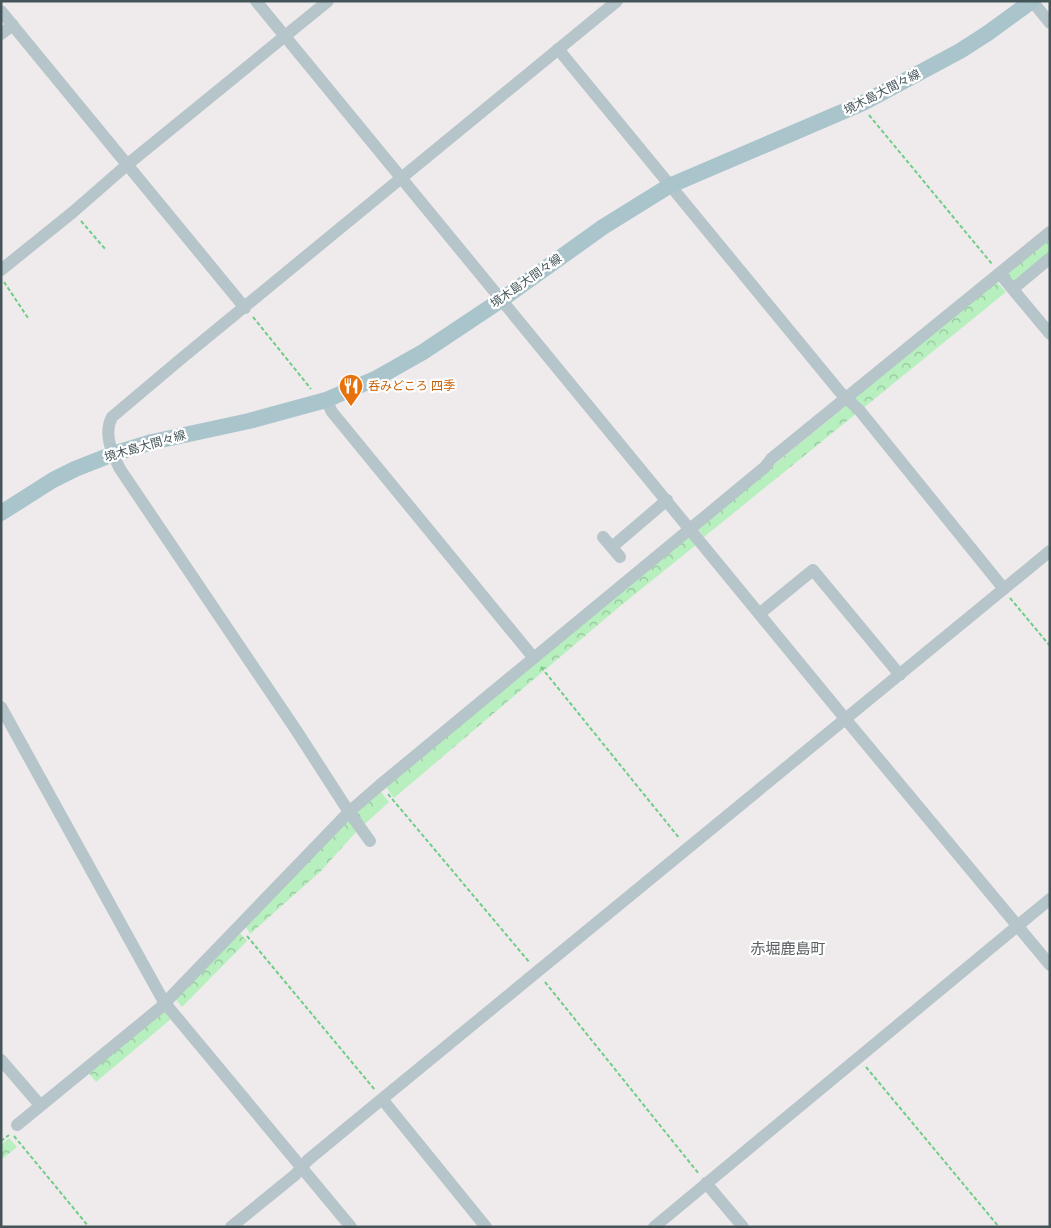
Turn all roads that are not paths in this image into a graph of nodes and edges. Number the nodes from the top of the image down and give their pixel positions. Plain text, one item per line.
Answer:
1 (256, 1) edge
2 (328, 1) edge
3 (617, 1) edge
4 (1032, 1) edge
5 (1, 11) edge
6 (1050, 23) edge
7 (13, 25) junction
8 (1, 34) edge
9 (285, 38) junction
10 (558, 49) junction
11 (128, 164) junction
12 (402, 179) junction
13 (669, 186) junction
14 (1050, 232) edge
15 (1050, 258) edge
16 (1, 270) edge
17 (1000, 274) junction
18 (1013, 289) junction
19 (501, 300) junction
20 (245, 308) junction
21 (1050, 334) edge
22 (846, 399) junction
23 (321, 401) junction
24 (113, 454) junction
25 (666, 500) junction
26 (1, 513) edge
27 (689, 528) junction
28 (603, 537) dead end
29 (1050, 552) edge
30 (1004, 589) junction
31 (759, 614) junction
32 (533, 657) junction
33 (900, 675) junction
34 (1, 707) edge
35 (846, 719) junction
36 (349, 812) junction
37 (370, 841) dead end
38 (1050, 899) edge
39 (1017, 926) junction
40 (1050, 965) edge
41 (164, 1002) junction
42 (1, 1060) edge
43 (382, 1099) junction
44 (40, 1105) junction
45 (14, 1129) road end
46 (302, 1168) junction
47 (706, 1183) junction
48 (230, 1227) edge
49 (351, 1227) edge
50 (486, 1227) edge
51 (654, 1227) edge
52 (742, 1227) edge

1 - 9 street
2 - 9 street
3 - 10 street
4 - 6 street
4 - 13 main road, 境木島大間々線
5 - 7 street
7 - 8 street
7 - 11 street
9 - 11 street
9 - 12 street
10 - 12 street
10 - 13 street
11 - 16 street
11 - 20 street
12 - 19 street
12 - 20 street
13 - 19 main road, 境木島大間々線
13 - 22 street
14 - 17 street
15 - 18 street
17 - 18 street
17 - 22 street
18 - 21 street
19 - 23 main road, 境木島大間々線
19 - 25 street
20 - 24 street
22 - 27 street
22 - 30 street
23 - 24 main road, 境木島大間々線
23 - 32 street
24 - 26 main road, 境木島大間々線
24 - 36 street
25 - 27 street
25 - 28 street
27 - 31 street
27 - 32 street
29 - 30 street
30 - 33 street
31 - 33 street
31 - 35 street
32 - 36 street
33 - 35 street
34 - 41 street
35 - 39 street
35 - 43 street
36 - 37 street
36 - 41 street
38 - 39 street
39 - 40 street
39 - 47 street
41 - 44 street
41 - 46 street
42 - 44 street
43 - 46 street
43 - 50 street
44 - 45 street
46 - 48 street
46 - 49 street
47 - 51 street
47 - 52 street

